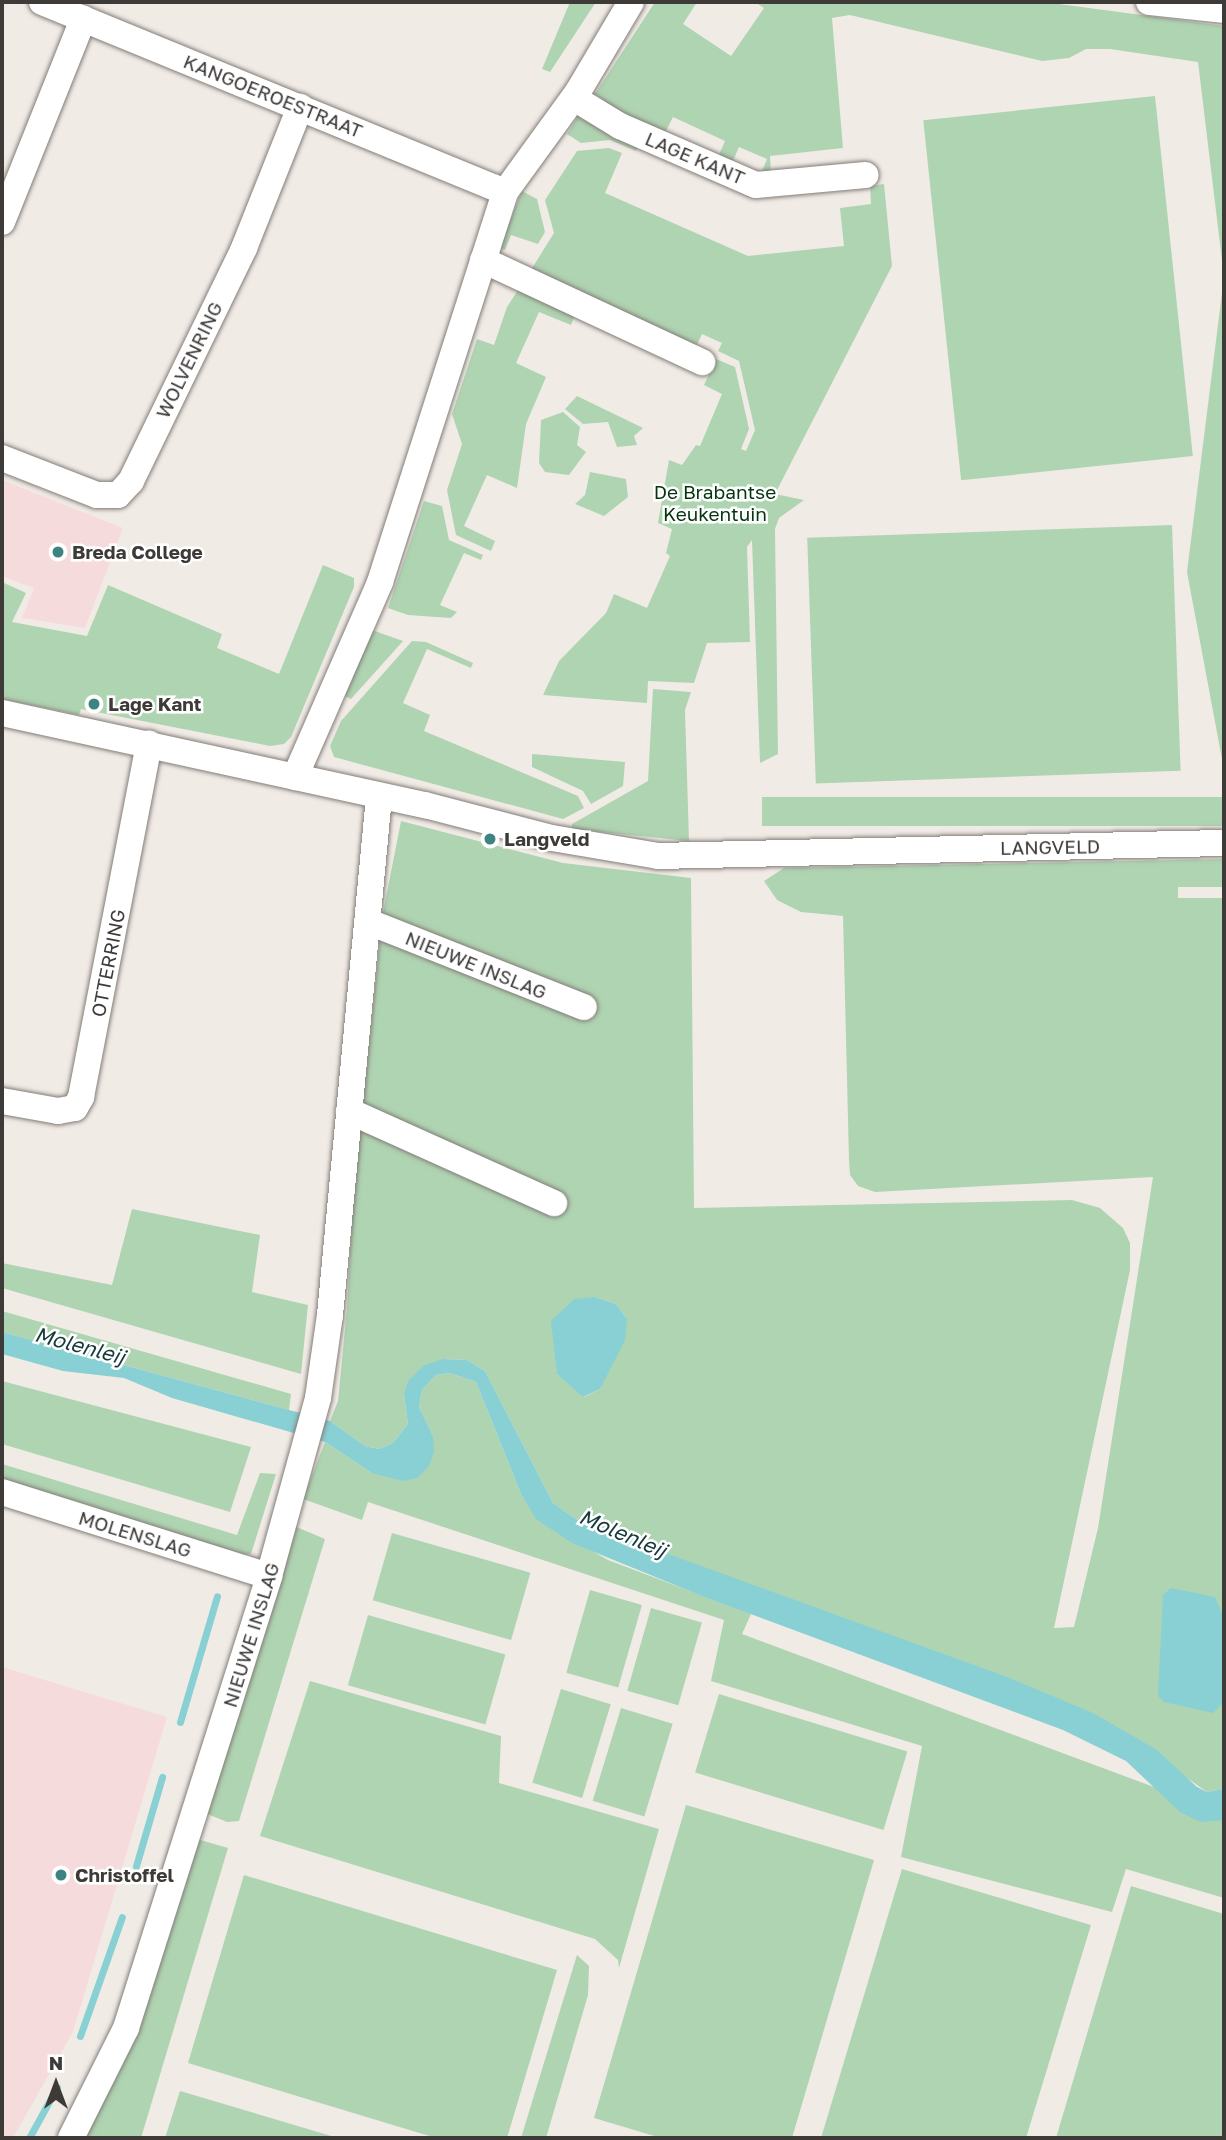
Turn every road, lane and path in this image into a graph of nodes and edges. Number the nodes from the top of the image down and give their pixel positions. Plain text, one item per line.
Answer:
1 (42, 2) edge
2 (631, 2) edge
3 (1159, 2) edge
4 (1224, 10) edge
5 (83, 19) junction
6 (574, 98) junction
7 (300, 107) junction
8 (866, 175) dead end
9 (505, 192) junction
10 (2, 222) edge
11 (483, 260) junction
12 (702, 362) dead end
13 (2, 458) edge
14 (2, 713) edge
15 (149, 743) junction
16 (295, 777) junction
17 (379, 797) junction
18 (1224, 842) edge
19 (369, 922) junction
20 (584, 1007) dead end
21 (2, 1101) edge
22 (349, 1111) junction
23 (554, 1203) dead end
24 (2, 1492) edge
25 (269, 1576) junction
26 (71, 2138) edge

1 - 5 street, KANGOEROESTRAAT
2 - 6 street
3 - 4 street
5 - 7 street, KANGOEROESTRAAT
5 - 10 street
6 - 8 street, LAGE KANT
6 - 9 street
7 - 9 street, KANGOEROESTRAAT
7 - 13 street, WOLVENRING
9 - 11 street
11 - 12 street
11 - 16 street
14 - 15 street
15 - 16 street
15 - 21 street, OTTERRING
16 - 17 street
17 - 18 street, LANGVELD
17 - 19 street, NIEUWE INSLAG
19 - 20 street, NIEUWE INSLAG
19 - 22 street, NIEUWE INSLAG
22 - 23 street
22 - 25 street, NIEUWE INSLAG
24 - 25 street, MOLENSLAG
25 - 26 street, NIEUWE INSLAG

